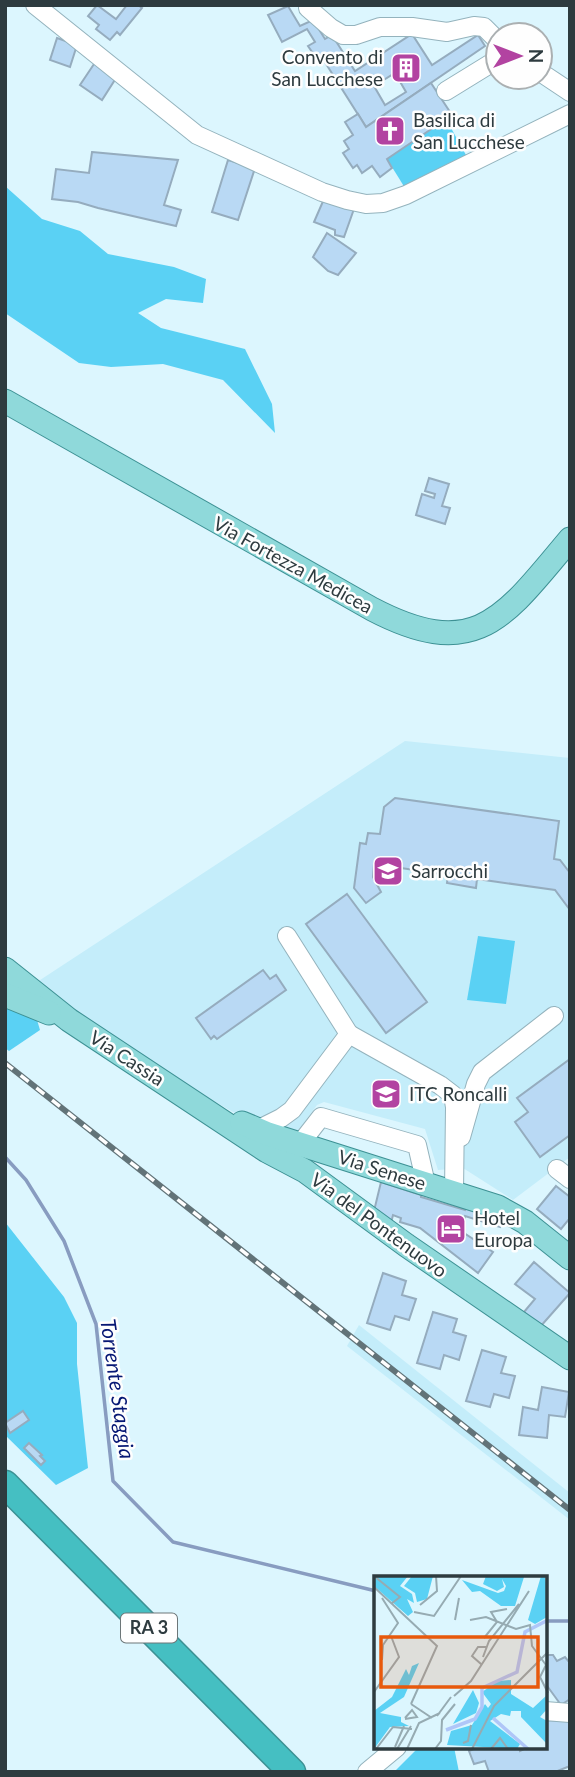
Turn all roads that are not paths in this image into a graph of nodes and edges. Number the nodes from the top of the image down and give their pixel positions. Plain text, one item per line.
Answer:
1 (34, 5) edge
2 (308, 8) dead end
3 (484, 27) edge
4 (484, 68) edge
5 (554, 81) edge
6 (446, 91) dead end
7 (570, 92) edge
8 (570, 114) edge
9 (5, 401) edge
10 (570, 538) edge
11 (287, 936) dead end
12 (5, 969) edge
13 (5, 995) edge
14 (554, 1016) dead end
15 (69, 1020) junction
16 (349, 1034) junction
17 (478, 1080) junction
18 (453, 1095) junction
19 (186, 1096) junction
20 (257, 1130) junction
21 (454, 1148) junction
22 (303, 1153) junction
23 (426, 1184) junction
24 (454, 1193) junction
25 (570, 1258) edge
26 (570, 1359) edge
27 (5, 1484) edge
28 (5, 1505) edge
29 (547, 1704) edge
30 (570, 1713) edge
31 (395, 1749) edge
32 (271, 1772) edge
33 (292, 1772) edge
34 (367, 1772) edge

1 - 8 street
2 - 3 street
4 - 6 street
5 - 7 street
9 - 10 main road, Via Fortezza Medicea
11 - 16 street
12 - 15 main road, Via Cassia
13 - 15 main road, Via Cassia
14 - 17 street
15 - 19 main road, Via Cassia
16 - 18 street
16 - 20 street
17 - 18 street
17 - 21 street
18 - 21 street
19 - 20 main road, Via Senese
19 - 22 main road, Via del Pontenuovo
20 - 22 main road, Via Senese
21 - 24 street
22 - 23 main road, Via Senese
22 - 23 street
22 - 26 main road, Via del Pontenuovo
23 - 24 main road, Via Senese
24 - 25 main road, Via Senese
27 - 33 highway, RA 3
28 - 32 highway, RA 3
29 - 30 street
31 - 34 street

